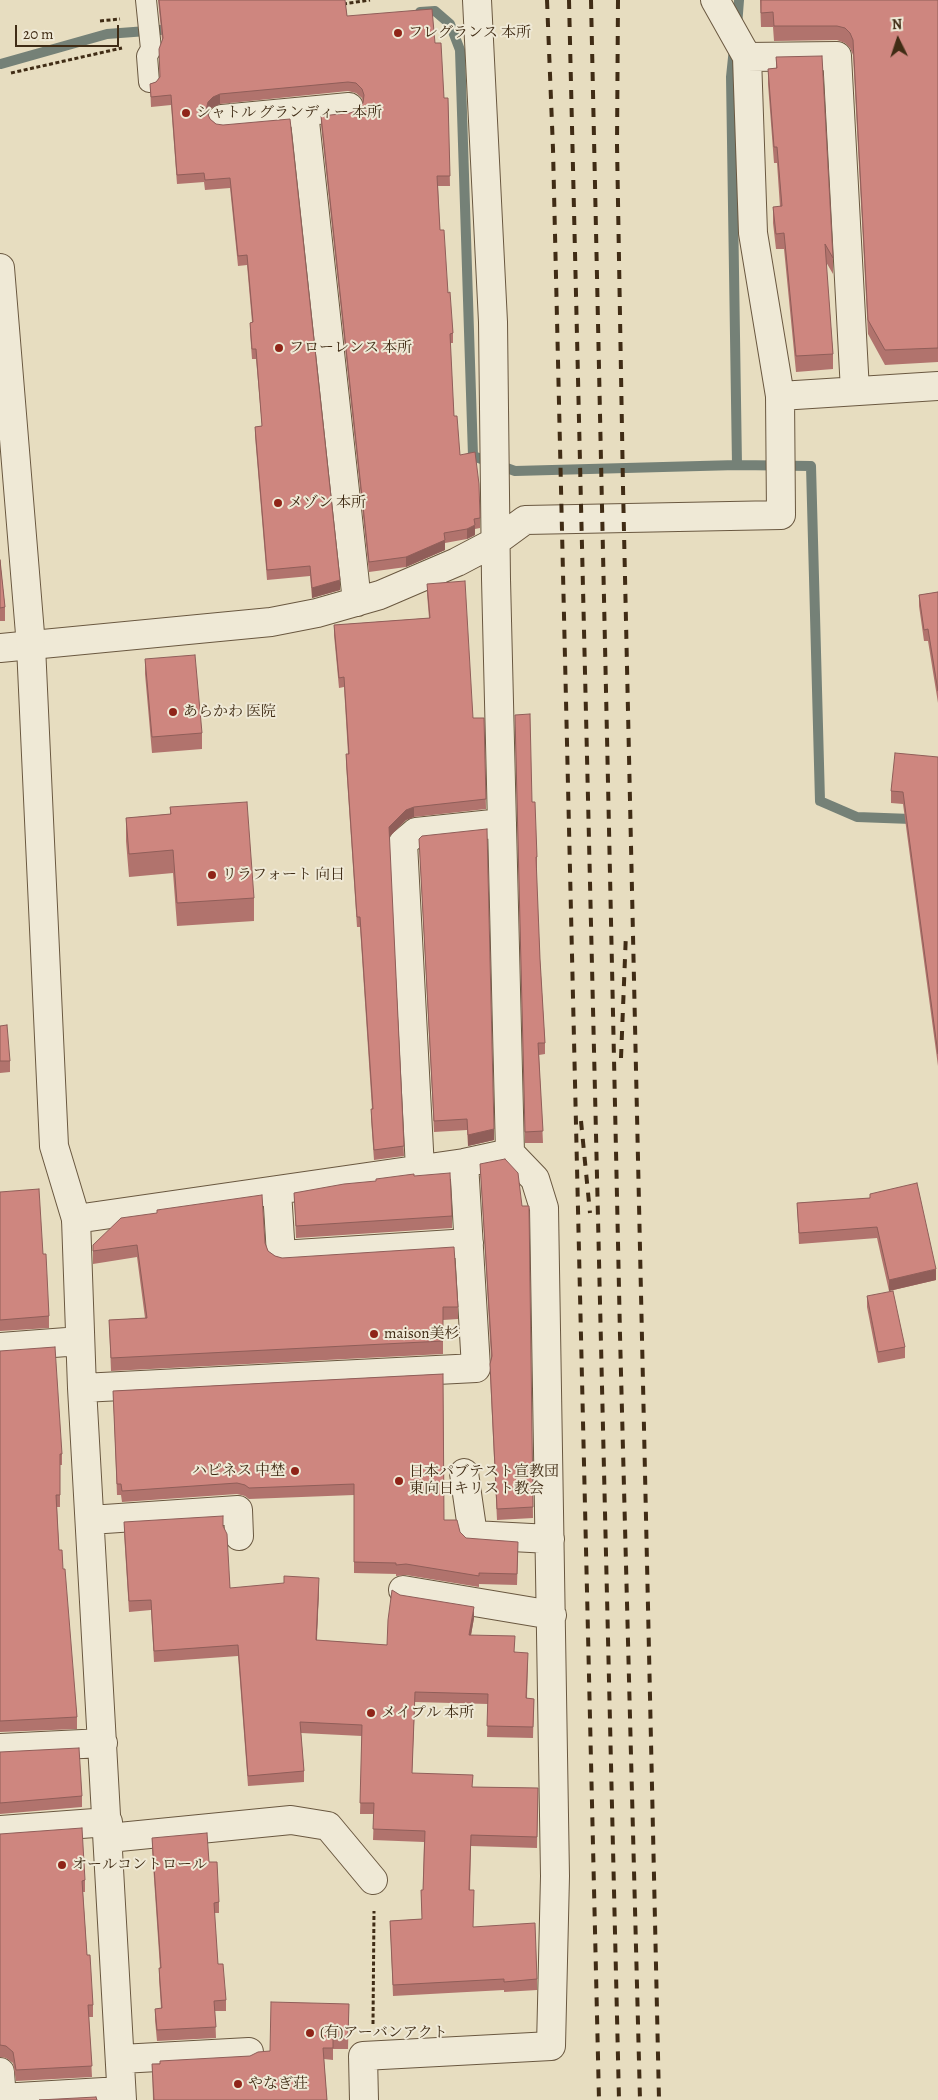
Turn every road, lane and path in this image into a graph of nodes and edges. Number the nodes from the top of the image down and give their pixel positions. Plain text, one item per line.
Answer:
1 (370, 0) edge
2 (715, 0) edge
3 (473, 3) edge
4 (341, 4) edge
5 (148, 19) edge
6 (100, 22) dead end
7 (747, 57) junction
8 (149, 82) edge
9 (349, 107) dead end
10 (304, 112) junction
11 (222, 119) dead end
12 (0, 268) edge
13 (938, 386) edge
14 (855, 391) junction
15 (780, 396) junction
16 (495, 542) junction
17 (357, 602) junction
18 (31, 646) junction
19 (0, 648) edge
20 (502, 823) junction
21 (510, 1153) junction
22 (464, 1163) junction
23 (420, 1169) junction
24 (277, 1191) junction
25 (76, 1219) junction
26 (469, 1243) junction
27 (80, 1341) junction
28 (0, 1347) edge
29 (82, 1388) junction
30 (464, 1473) dead end
31 (90, 1520) junction
32 (239, 1536) dead end
33 (550, 1539) junction
34 (403, 1590) dead end
35 (552, 1616) junction
36 (103, 1743) junction
37 (0, 1748) edge
38 (0, 1830) edge
39 (108, 1830) junction
40 (373, 1880) joint
41 (249, 2052) dead end
42 (363, 2056) junction
43 (121, 2059) junction
44 (0, 2072) edge
45 (122, 2095) edge
46 (1, 2099) edge
47 (364, 2100) edge

1 - 4 path
2 - 7 street
3 - 16 street
5 - 6 path
5 - 8 lane
7 - 14 street
7 - 15 street
9 - 10 street
10 - 11 street
10 - 17 street
12 - 18 street
13 - 14 street
14 - 15 street
15 - 16 street
16 - 17 street
16 - 20 street
17 - 18 street
18 - 19 street
18 - 25 street
20 - 21 street
20 - 23 street
21 - 22 street
21 - 33 street
22 - 23 street
22 - 26 street
23 - 24 street
24 - 25 street
24 - 26 street
25 - 27 street
26 - 29 street
27 - 28 street
27 - 29 street
29 - 31 street
30 - 33 street
31 - 32 street
31 - 36 street
33 - 35 street
34 - 35 street
35 - 42 street
36 - 37 street
36 - 39 street
38 - 39 street
39 - 40 street
39 - 43 street
40 - 42 path
41 - 43 street
42 - 47 street
43 - 45 street
44 - 46 street
45 - 46 street

